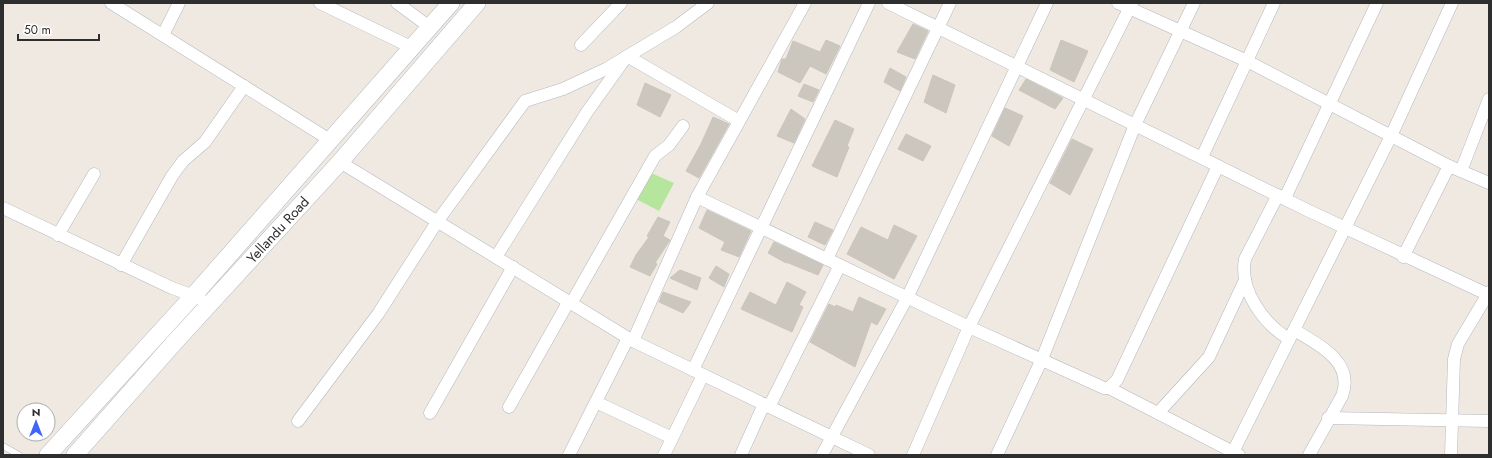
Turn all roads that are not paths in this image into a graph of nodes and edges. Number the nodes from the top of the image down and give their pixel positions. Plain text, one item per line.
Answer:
1 (111, 3) edge
2 (179, 3) edge
3 (320, 3) edge
4 (397, 3) edge
5 (451, 3) edge
6 (478, 3) edge
7 (621, 3) edge
8 (708, 3) edge
9 (805, 3) edge
10 (869, 3) edge
11 (888, 3) edge
12 (950, 3) edge
13 (1047, 3) edge
14 (1118, 3) edge
15 (1194, 3) edge
16 (1274, 3) edge
17 (1378, 3) edge
18 (1452, 3) edge
19 (1131, 6) edge
20 (937, 27) junction
21 (431, 28) junction
22 (1181, 31) junction
23 (163, 35) junction
24 (581, 45) dead end
25 (413, 48) junction
26 (627, 56) junction
27 (1247, 61) junction
28 (1016, 66) junction
29 (244, 86) junction
30 (1084, 99) junction
31 (1489, 99) edge
32 (1330, 104) junction
33 (739, 121) junction
34 (1135, 125) junction
35 (683, 126) dead end
36 (1391, 136) junction
37 (330, 140) junction
38 (1202, 157) junction
39 (340, 162) junction
40 (1218, 166) junction
41 (1449, 166) junction
42 (1461, 171) junction
43 (94, 174) dead end
44 (1489, 183) edge
45 (697, 197) junction
46 (1282, 197) junction
47 (3, 208) edge
48 (437, 222) junction
49 (760, 227) junction
50 (1344, 228) junction
51 (58, 235) junction
52 (1403, 256) junction
53 (496, 257) junction
54 (827, 259) junction
55 (121, 265) junction
56 (840, 265) junction
57 (513, 267) junction
58 (1245, 280) junction
59 (1489, 294) edge
60 (194, 295) junction
61 (907, 298) junction
62 (212, 301) junction
63 (570, 301) junction
64 (968, 327) junction
65 (1292, 335) junction
66 (630, 339) junction
67 (1042, 359) junction
68 (698, 372) junction
69 (1109, 388) junction
70 (596, 402) junction
71 (766, 405) junction
72 (509, 408) dead end
73 (430, 413) dead end
74 (1158, 413) junction
75 (1328, 418) junction
76 (298, 421) dead end
77 (1453, 421) junction
78 (1489, 421) edge
79 (831, 437) junction
80 (672, 438) junction
81 (3, 446) edge
82 (1236, 454) edge
83 (19, 455) edge
84 (48, 455) edge
85 (75, 455) edge
86 (569, 455) edge
87 (664, 455) edge
88 (741, 455) edge
89 (822, 455) edge
90 (869, 455) edge
91 (913, 455) edge
92 (997, 455) edge
93 (1309, 455) edge
94 (1451, 455) edge

1 - 23 street
2 - 23 street
3 - 25 street
4 - 21 street
5 - 21 main road, Yellandu Road
6 - 39 main road, Yellandu Road
7 - 24 street
8 - 26 street
9 - 33 street
10 - 49 street
11 - 20 street
12 - 20 street
13 - 28 street
14 - 19 street
15 - 22 street
16 - 27 street
17 - 32 street
18 - 36 street
19 - 22 street
19 - 30 street
20 - 28 street
20 - 54 street
21 - 25 main road, Yellandu Road
22 - 27 street
22 - 34 street
23 - 29 street
25 - 37 main road, Yellandu Road
26 - 33 street
26 - 48 street
26 - 53 street
27 - 32 street
27 - 38 street
28 - 30 street
28 - 61 street
29 - 37 street
29 - 55 street
30 - 34 street
30 - 64 street
31 - 42 street
32 - 36 street
32 - 46 street
33 - 45 street
34 - 38 street
34 - 67 street
35 - 63 street
36 - 41 street
36 - 50 street
37 - 60 main road, Yellandu Road
38 - 40 street
39 - 48 street
39 - 62 main road, Yellandu Road
40 - 46 street
40 - 69 street
41 - 42 street
41 - 52 street
42 - 44 street
43 - 51 street
45 - 49 street
45 - 66 street
46 - 50 street
46 - 58 street
47 - 51 street
48 - 53 street
48 - 76 street
49 - 54 street
49 - 68 street
50 - 52 street
50 - 65 street
51 - 55 street
52 - 59 street
53 - 57 street
54 - 56 street
55 - 60 street
56 - 61 street
56 - 71 street
57 - 63 street
57 - 73 street
58 - 65 street
58 - 74 street
59 - 77 street
60 - 62 street
60 - 84 main road, Yellandu Road
61 - 64 street
61 - 79 street
62 - 85 main road, Yellandu Road
63 - 66 street
63 - 72 street
64 - 67 street
64 - 91 street
65 - 75 street
65 - 82 street
66 - 68 street
66 - 70 street
67 - 69 street
67 - 92 street
68 - 71 street
68 - 80 street
69 - 74 street
70 - 80 street
70 - 86 street
71 - 79 street
71 - 88 street
74 - 82 street
75 - 77 street
75 - 93 street
77 - 78 street
77 - 94 street
79 - 89 street
79 - 90 street
80 - 87 street
81 - 83 lane

